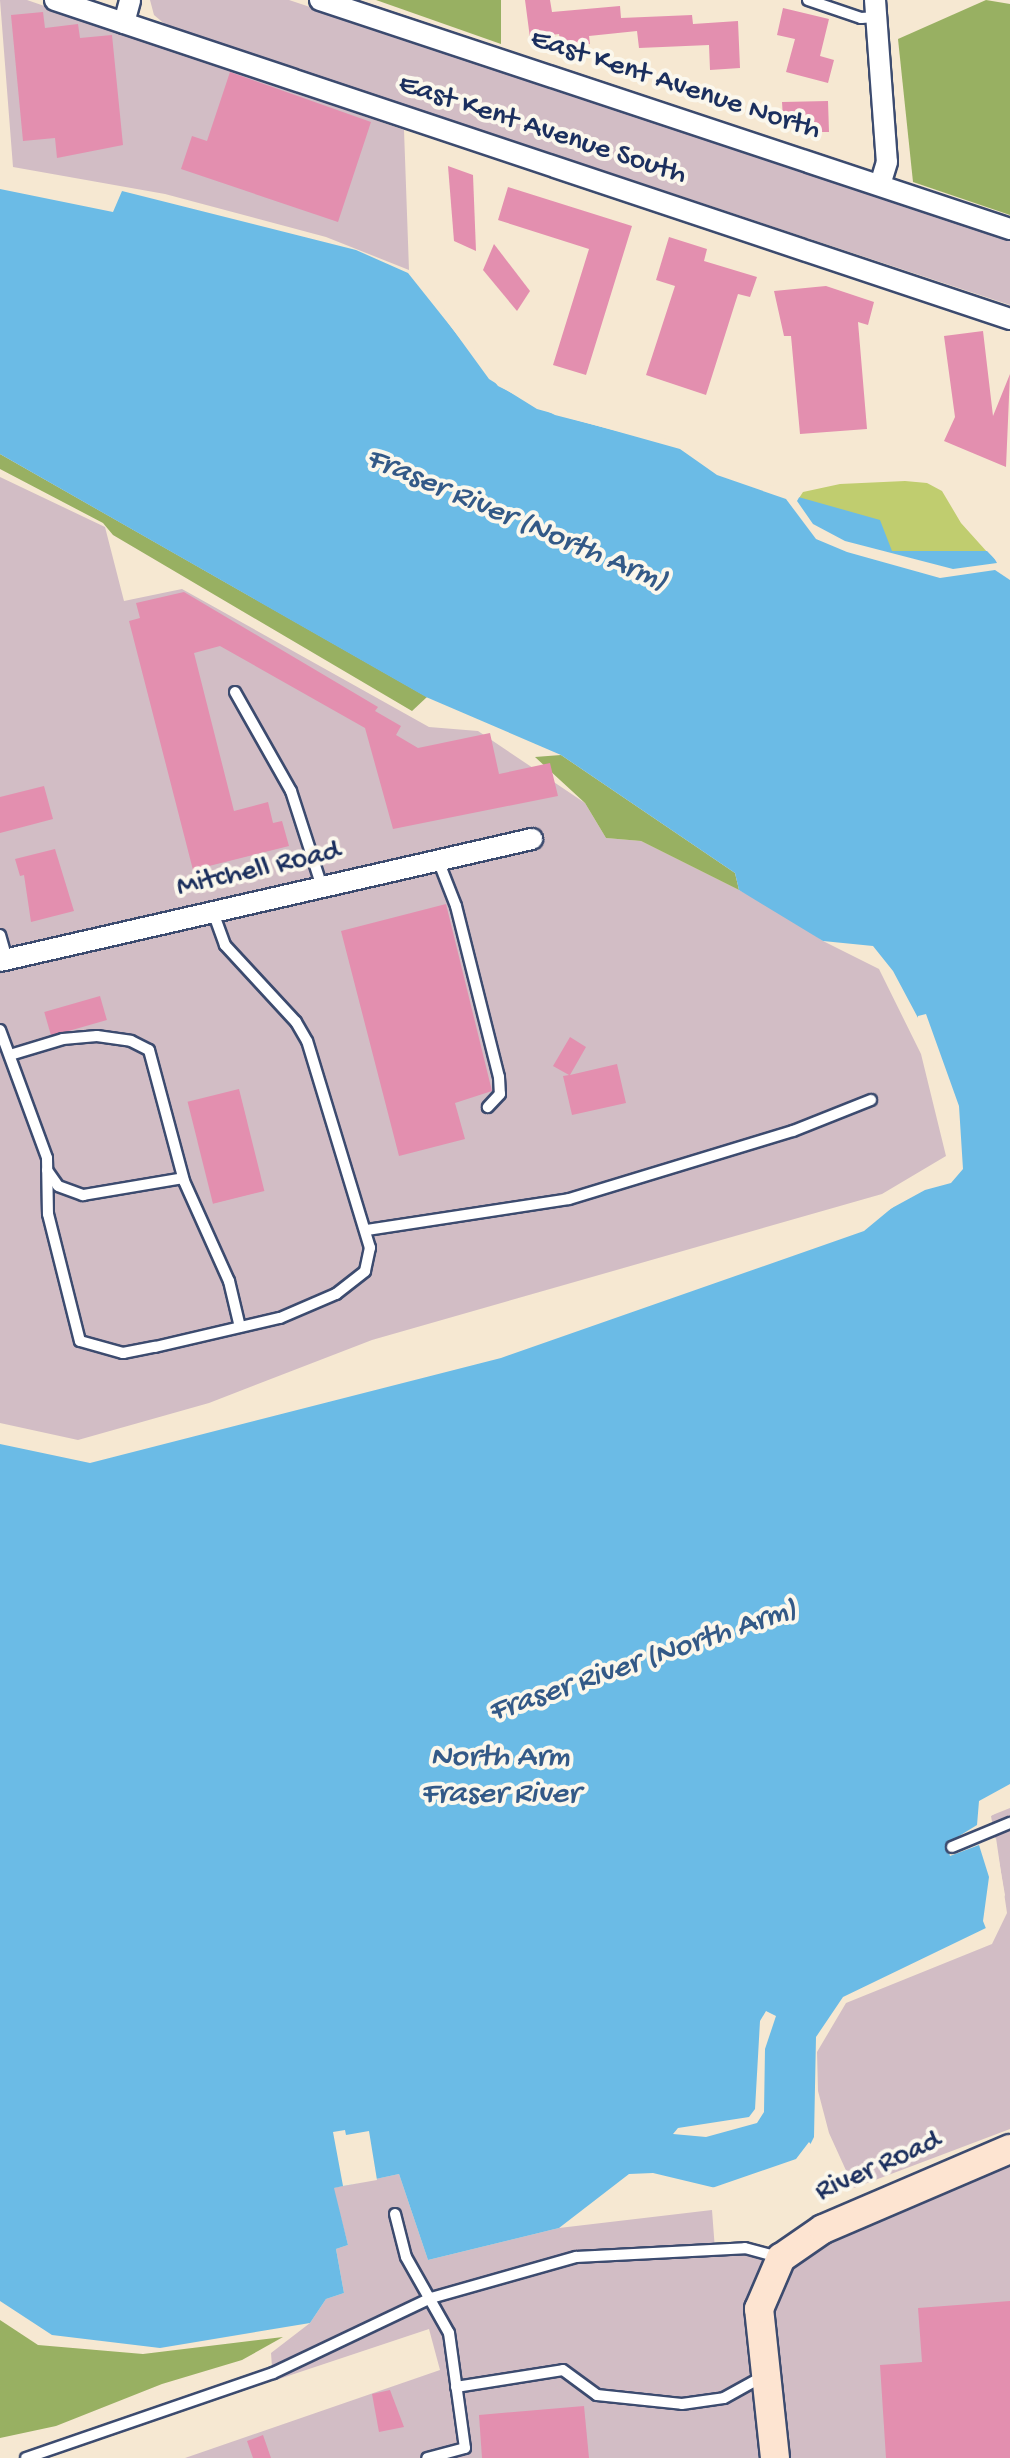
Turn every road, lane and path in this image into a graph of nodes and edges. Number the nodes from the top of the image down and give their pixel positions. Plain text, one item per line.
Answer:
1 (55, 0) edge
2 (130, 0) edge
3 (320, 0) edge
4 (808, 0) edge
5 (876, 8) edge
6 (124, 23) junction
7 (880, 185) junction
8 (1010, 229) edge
9 (1010, 319) edge
10 (235, 692) dead end
11 (532, 839) dead end
12 (438, 860) junction
13 (322, 887) junction
14 (213, 912) junction
15 (0, 935) edge
16 (4, 960) edge
17 (0, 1030) edge
18 (10, 1055) junction
19 (871, 1100) dead end
20 (488, 1107) dead end
21 (47, 1170) junction
22 (183, 1178) junction
23 (367, 1230) junction
24 (240, 1327) junction
25 (1010, 1823) edge
26 (952, 1847) dead end
27 (1010, 2149) edge
28 (395, 2214) dead end
29 (781, 2258) junction
30 (431, 2298) junction
31 (764, 2376) junction
32 (456, 2387) junction
33 (26, 2458) edge
34 (427, 2458) edge
35 (775, 2458) edge

1 - 6 street, East Kent Avenue South
2 - 6 street
3 - 7 street, East Kent Avenue North
4 - 5 lane
5 - 7 street
6 - 9 street, East Kent Avenue South
7 - 8 street, East Kent Avenue North
10 - 13 lane
11 - 12 street, Mitchell Road
12 - 13 street, Mitchell Road
12 - 20 lane
13 - 14 street, Mitchell Road
14 - 16 street, Mitchell Road
14 - 23 lane
15 - 16 lane
17 - 18 lane
18 - 21 lane
18 - 22 lane
19 - 23 lane
21 - 22 lane
21 - 24 lane
22 - 24 lane
23 - 24 lane
25 - 26 lane
27 - 29 street, River Road
28 - 30 lane
29 - 30 lane
29 - 31 street
30 - 32 lane
30 - 33 lane
31 - 32 lane
31 - 35 street
32 - 34 lane

